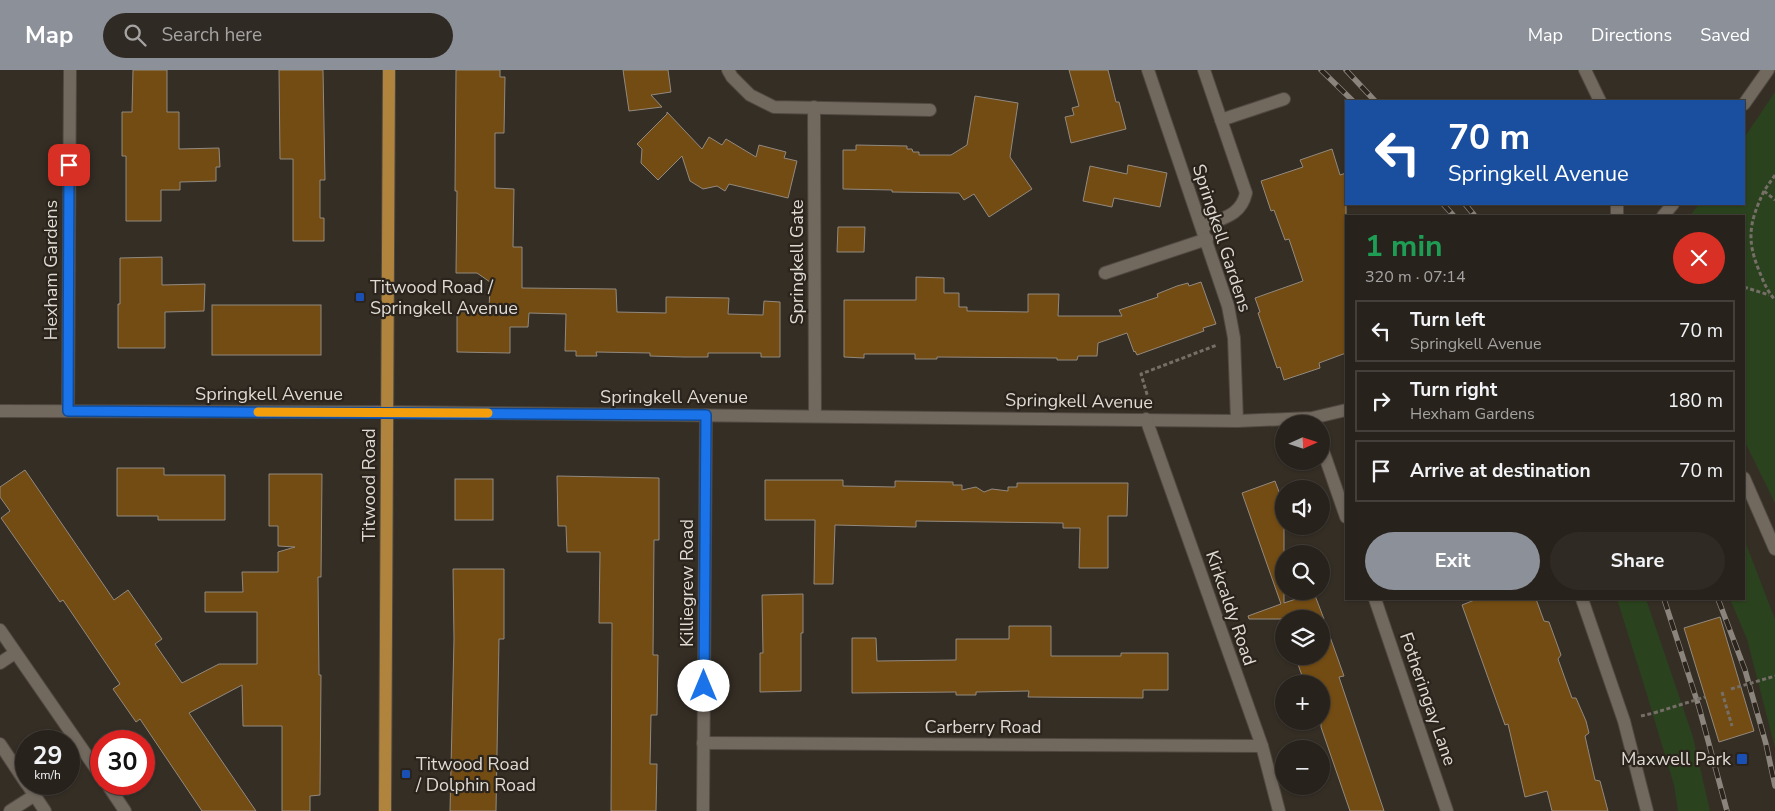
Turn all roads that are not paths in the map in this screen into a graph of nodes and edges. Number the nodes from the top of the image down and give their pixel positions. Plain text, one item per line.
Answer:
1 (70, 70) edge
2 (389, 70) edge
3 (728, 70) edge
4 (1148, 70) edge
5 (1204, 70) edge
6 (1585, 70) edge
7 (1768, 70) edge
8 (1284, 99) dead end
9 (1600, 100) edge
10 (1745, 103) edge
11 (814, 107) junction
12 (930, 110) dead end
13 (1222, 120) junction
14 (1672, 205) edge
15 (1664, 215) edge
16 (1202, 227) junction
17 (1207, 239) junction
18 (1105, 273) dead end
19 (1345, 410) edge
20 (0, 411) edge
21 (68, 411) junction
22 (387, 412) junction
23 (706, 415) junction
24 (1330, 415) edge
25 (815, 416) junction
26 (1150, 419) junction
27 (1237, 421) junction
28 (1275, 421) edge
29 (1330, 470) edge
30 (1745, 480) edge
31 (1345, 514) edge
32 (1775, 548) edge
33 (1375, 600) edge
34 (1582, 600) edge
35 (0, 630) edge
36 (15, 653) junction
37 (0, 664) edge
38 (703, 743) junction
39 (0, 744) edge
40 (1262, 746) junction
41 (90, 760) edge
42 (15, 766) edge
43 (35, 795) joint
44 (114, 795) edge
45 (10, 811) edge
46 (45, 811) edge
47 (126, 811) edge
48 (385, 811) edge
49 (703, 811) edge
50 (1279, 811) edge
51 (1447, 811) edge
52 (1647, 811) edge

1 - 21 street, Hexham Gardens
2 - 22 main road, Titwood Road
3 - 11 street
4 - 16 street, Springkell Gardens
5 - 13 street
6 - 9 street
7 - 10 street
8 - 13 street
11 - 12 street
11 - 25 street, Springkell Gate
13 - 16 street
14 - 15 street
16 - 17 street, Springkell Gardens
17 - 18 street
17 - 27 street, Springkell Gardens
19 - 24 street, Springkell Avenue
20 - 21 street, Springkell Avenue
21 - 22 street, Springkell Avenue
22 - 23 street, Springkell Avenue
22 - 48 main road, Titwood Road
23 - 25 street, Springkell Avenue
23 - 38 street, Killiegrew Road
25 - 26 street, Springkell Avenue
26 - 27 street, Springkell Avenue
26 - 40 street, Kirkcaldy Road
27 - 28 street, Springkell Avenue
29 - 31 street
30 - 32 street
33 - 51 street, Fotheringay Lane
34 - 52 street
35 - 36 street
36 - 37 street
36 - 41 street
38 - 40 street, Carberry Road
38 - 49 street, Killiegrew Road
39 - 42 street
40 - 50 street, Kirkcaldy Road
43 - 45 street
43 - 46 street
44 - 47 street

